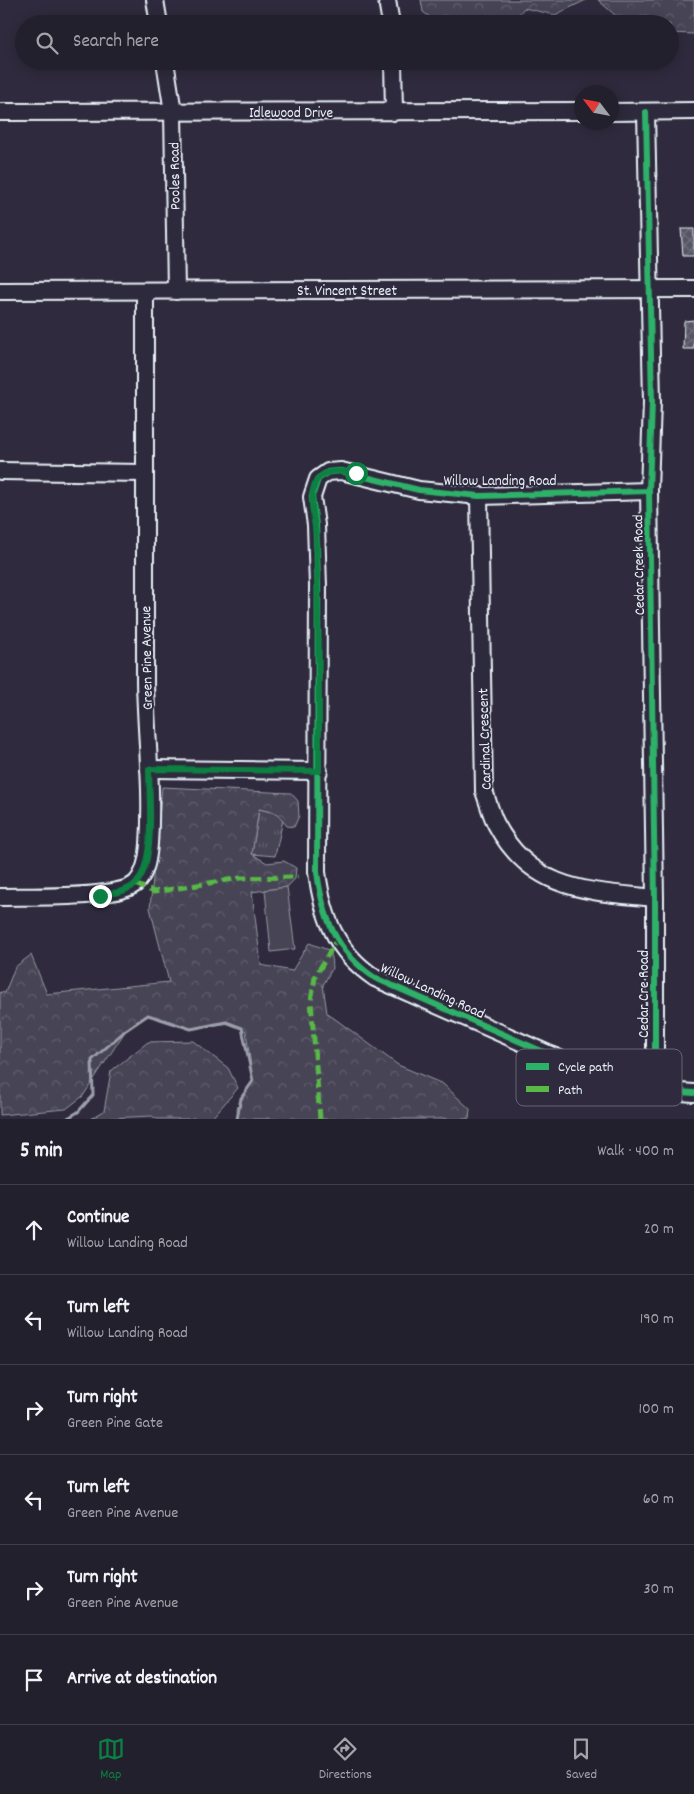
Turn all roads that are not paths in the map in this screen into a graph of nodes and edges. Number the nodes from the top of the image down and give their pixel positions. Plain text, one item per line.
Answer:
1 (155, 0) edge
2 (387, 0) edge
3 (158, 15) edge
4 (390, 15) edge
5 (167, 70) edge
6 (393, 70) edge
7 (574, 111) edge
8 (694, 111) edge
9 (0, 112) edge
10 (174, 112) junction
11 (394, 112) junction
12 (619, 112) edge
13 (646, 112) junction
14 (650, 289) junction
15 (694, 290) edge
16 (0, 291) edge
17 (176, 291) junction
18 (145, 292) junction
19 (0, 471) edge
20 (145, 473) junction
21 (649, 491) junction
22 (479, 496) junction
23 (149, 769) junction
24 (319, 771) junction
25 (0, 897) edge
26 (655, 898) junction
27 (534, 1049) edge
28 (655, 1049) edge

1 - 3 street
2 - 4 street
5 - 10 street, Pooles Road
6 - 11 street
7 - 11 street, Idlewood Drive
8 - 13 street
9 - 10 street, Idlewood Drive
10 - 11 street, Idlewood Drive
10 - 17 street, Pooles Road
12 - 13 street
13 - 14 street, Cedar Creek Road
14 - 15 street, St. Vincent Street
14 - 17 street, St. Vincent Street
14 - 21 street, Cedar Creek Road
16 - 18 street, St. Vincent Street
17 - 18 street, St. Vincent Street
18 - 20 street, Green Pine Avenue
19 - 20 street
20 - 23 street, Green Pine Avenue
21 - 22 street, Willow Landing Road
21 - 26 street, Cedar Creek Road
22 - 24 street, Willow Landing Road
22 - 26 street, Cardinal Crescent
23 - 24 street
23 - 25 street, Green Pine Avenue
24 - 27 street, Willow Landing Road
26 - 28 street, Cedar Cre Road

